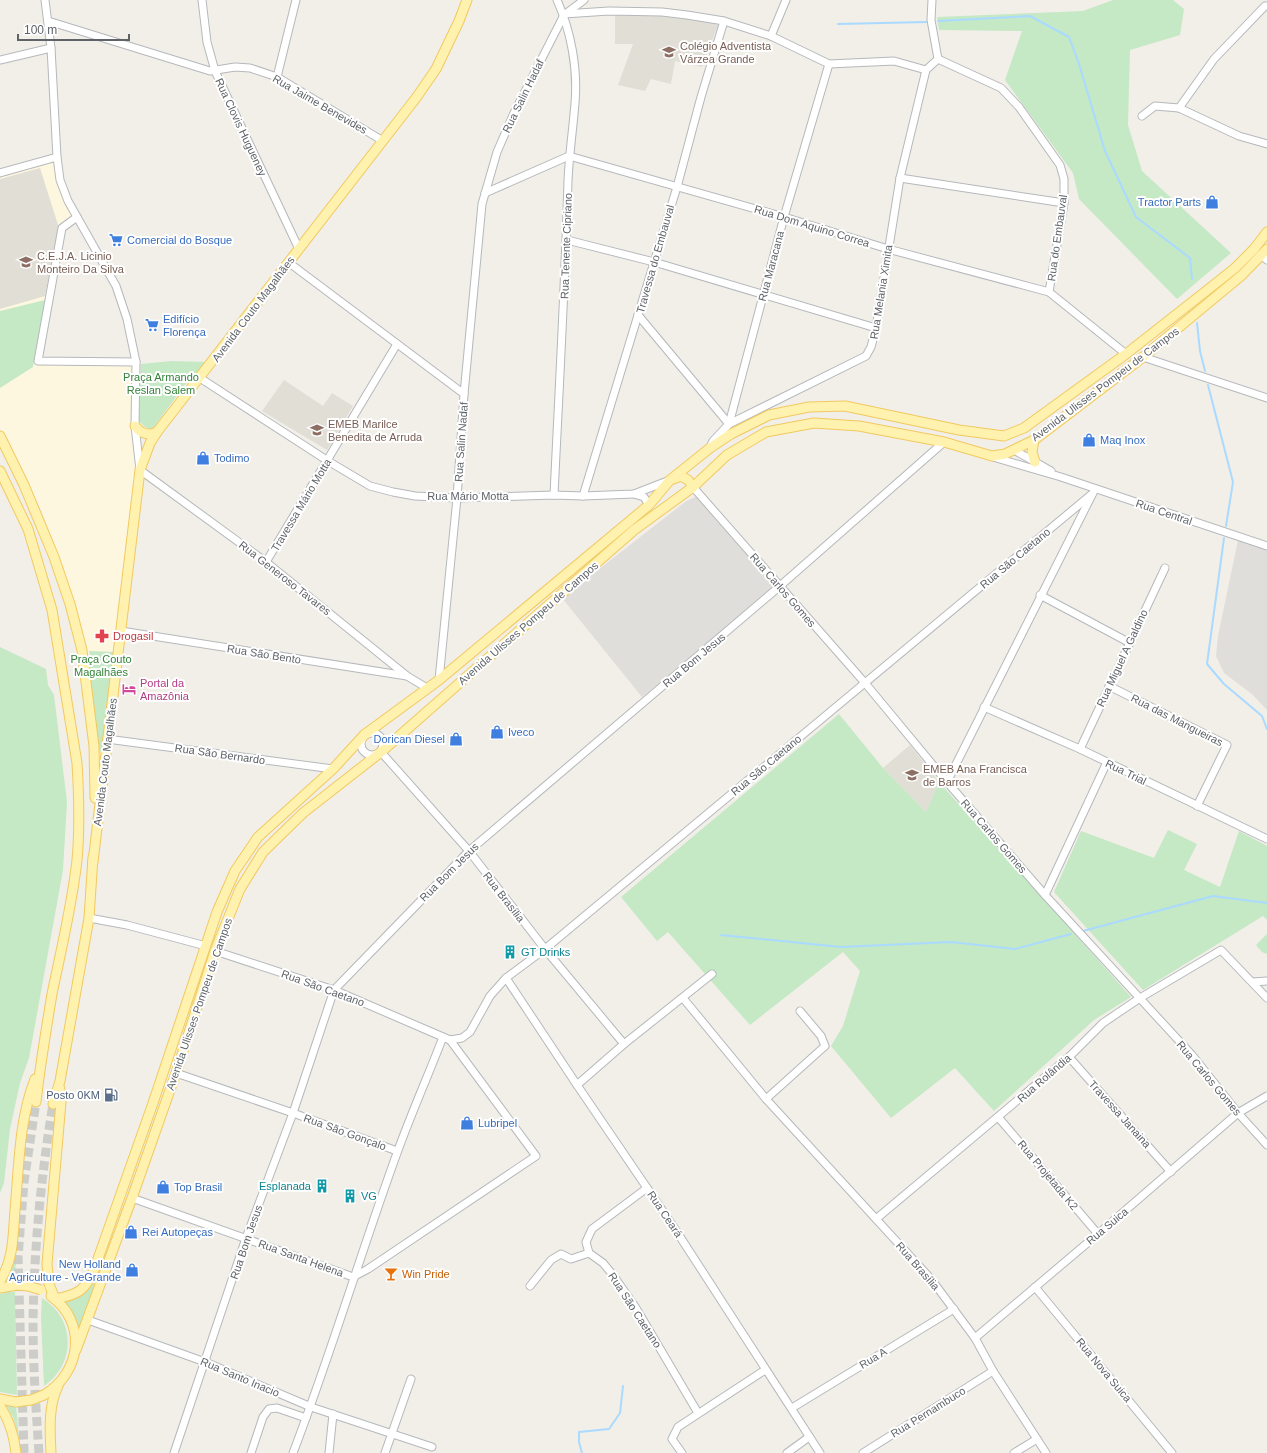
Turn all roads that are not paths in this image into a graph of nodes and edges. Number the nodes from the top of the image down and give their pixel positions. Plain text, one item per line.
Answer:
1 (45, 0) edge
2 (202, 0) edge
3 (296, 0) edge
4 (467, 0) edge
5 (557, 0) edge
6 (584, 0) edge
7 (786, 0) edge
8 (932, 0) edge
9 (1265, 4) edge
10 (564, 14) junction
11 (48, 21) junction
12 (724, 21) junction
13 (771, 36) junction
14 (51, 48) junction
15 (938, 59) junction
16 (0, 60) edge
17 (829, 64) junction
18 (926, 70) junction
19 (214, 71) junction
20 (277, 77) junction
21 (1179, 108) junction
22 (1142, 116) dead end
23 (383, 141) junction
24 (1267, 144) edge
25 (569, 156) junction
26 (57, 157) junction
27 (0, 173) edge
28 (900, 178) junction
29 (676, 187) junction
30 (485, 193) junction
31 (1064, 203) junction
32 (482, 204) joint
33 (77, 217) junction
34 (784, 217) junction
35 (1267, 232) edge
36 (567, 240) junction
37 (298, 249) junction
38 (888, 249) junction
39 (1265, 255) edge
40 (288, 262) junction
41 (654, 262) junction
42 (1049, 292) junction
43 (763, 296) junction
44 (638, 315) junction
45 (876, 328) junction
46 (397, 344) junction
47 (1126, 354) junction
48 (1143, 357) junction
49 (136, 362) junction
50 (200, 378) junction
51 (464, 394) junction
52 (1267, 398) edge
53 (729, 424) junction
54 (135, 426) junction
55 (959, 430) junction
56 (157, 432) junction
57 (0, 436) edge
58 (1004, 436) junction
59 (1034, 440) junction
60 (944, 442) junction
61 (710, 448) junction
62 (1014, 450) junction
63 (992, 456) junction
64 (328, 461) junction
65 (1035, 462) junction
66 (140, 470) junction
67 (0, 471) edge
68 (1061, 477) junction
69 (670, 480) junction
70 (693, 487) junction
71 (1093, 492) junction
72 (634, 494) junction
73 (554, 495) junction
74 (583, 496) junction
75 (458, 498) junction
76 (649, 505) junction
77 (1267, 546) edge
78 (266, 562) junction
79 (1165, 568) dead end
80 (780, 586) junction
81 (1040, 595) junction
82 (120, 631) junction
83 (1130, 643) junction
84 (407, 676) junction
85 (439, 680) junction
86 (865, 683) junction
87 (1109, 686) junction
88 (427, 688) junction
89 (984, 707) junction
90 (364, 735) junction
91 (107, 739) junction
92 (1080, 749) junction
93 (381, 752) junction
94 (1107, 762) junction
95 (333, 769) junction
96 (947, 782) junction
97 (1197, 806) junction
98 (1267, 840) edge
99 (469, 850) junction
100 (93, 862) junction
101 (1046, 895) junction
102 (88, 918) junction
103 (206, 946) junction
104 (545, 949) junction
105 (215, 951) junction
106 (712, 974) dead end
107 (506, 978) junction
108 (1267, 981) edge
109 (1252, 982) junction
110 (334, 990) junction
111 (682, 998) junction
112 (1140, 998) junction
113 (1267, 998) edge
114 (800, 1011) dead end
115 (447, 1039) junction
116 (624, 1044) junction
117 (1069, 1057) junction
118 (40, 1069) junction
119 (176, 1073) junction
120 (60, 1081) junction
121 (577, 1084) junction
122 (1267, 1096) edge
123 (766, 1099) junction
124 (36, 1102) tunnel mouth
125 (53, 1104) tunnel mouth
126 (293, 1113) junction
127 (1238, 1113) junction
128 (998, 1117) junction
129 (1267, 1145) edge
130 (397, 1151) junction
131 (1171, 1172) junction
132 (647, 1188) junction
133 (132, 1198) junction
134 (876, 1219) junction
135 (1098, 1234) junction
136 (246, 1238) junction
137 (588, 1253) junction
138 (353, 1277) junction
139 (0, 1281) edge
140 (530, 1286) dead end
141 (1036, 1287) junction
142 (0, 1288) edge
143 (55, 1299) junction
144 (954, 1309) junction
145 (88, 1320) junction
146 (975, 1338) junction
147 (76, 1350) junction
148 (205, 1362) junction
149 (765, 1370) junction
150 (993, 1372) junction
151 (411, 1379) dead end
152 (60, 1384) junction
153 (0, 1399) edge
154 (0, 1406) edge
155 (311, 1407) junction
156 (792, 1408) junction
157 (698, 1413) junction
158 (333, 1414) junction
159 (306, 1418) junction
160 (392, 1434) junction
161 (809, 1437) junction
162 (1037, 1439) junction
163 (432, 1447) dead end
164 (51, 1450) edge
165 (16, 1453) edge
166 (58, 1453) edge
167 (174, 1453) edge
168 (251, 1453) edge
169 (293, 1453) edge
170 (329, 1453) edge
171 (385, 1453) edge
172 (682, 1453) edge
173 (787, 1453) edge
174 (820, 1453) edge
175 (863, 1453) edge
176 (1014, 1453) edge
177 (1046, 1453) edge
178 (1172, 1453) edge

1 - 11 street
2 - 19 street, Rua Clovis Hugueney
3 - 20 street
4 - 23 main road, Avenida Couto Magalhães
5 - 10 street, Rua Tenente Cipriano
6 - 10 street, Rua Salin Hadaf
7 - 13 street
8 - 15 street
9 - 21 street
10 - 12 street
10 - 25 street, Rua Tenente Cipriano
10 - 30 street, Rua Salin Hadaf
11 - 14 street
11 - 19 street, Rua Jaime Benevides
12 - 13 street
12 - 29 street, Travessa do Embauval
13 - 17 street
14 - 16 street
14 - 26 street
15 - 18 street
15 - 31 street, Rua do Embauval
17 - 18 street
17 - 34 street, Rua Maracana
18 - 28 street, Rua Melania Ximita
19 - 20 street, Rua Jaime Benevides
19 - 37 street, Rua Clovis Hugueney
20 - 23 street, Rua Jaime Benevides
21 - 22 street
21 - 24 street
23 - 37 main road, Avenida Couto Magalhães
25 - 29 street, Rua Dom Aquino Correa
25 - 30 street
25 - 36 street, Rua Tenente Cipriano
26 - 27 street
26 - 33 street
28 - 31 street
28 - 38 street, Rua Melania Ximita
29 - 34 street, Rua Dom Aquino Correa
29 - 41 street, Travessa do Embauval
30 - 32 street, Rua Salin Hadaf
31 - 42 street, Rua do Embauval
32 - 51 street, Rua Salin Nadaf
33 - 49 street
33 - 49 street
34 - 38 street, Rua Dom Aquino Correa
34 - 43 street, Rua Maracana
35 - 47 main road, Avenida Ulisses Pompeu de Campos
36 - 41 street
36 - 73 street, Rua Tenente Cipriano
37 - 40 main road, Avenida Couto Magalhães
38 - 42 street, Rua Dom Aquino Correa
38 - 45 street, Rua Melania Ximita
39 - 48 main road, Avenida Ulisses Pompeu de Campos
40 - 46 street
40 - 50 main road, Avenida Couto Magalhães
41 - 43 street
41 - 44 street, Travessa do Embauval
42 - 47 street, Rua Dom Aquino Correa
43 - 45 street
43 - 53 street, Rua Maracana
44 - 53 street
44 - 74 street, Travessa do Embauval
45 - 53 street, Rua Melania Ximita
46 - 51 street
46 - 64 street, Travessa Mário Motta
47 - 58 main road, Avenida Ulisses Pompeu de Campos
48 - 52 street
48 - 59 main road, Avenida Ulisses Pompeu de Campos
49 - 54 street
50 - 56 main road, Avenida Couto Magalhães
50 - 64 street, Rua Mário Motta
51 - 75 street, Rua Salin Nadaf
53 - 61 street, Rua Melania Ximita
54 - 56 main road
54 - 66 street
55 - 58 main road, Avenida Ulisses Pompeu de Campos
55 - 60 main road
55 - 61 main road, Avenida Ulisses Pompeu de Campos
56 - 66 main road, Avenida Couto Magalhães
57 - 100 main road
58 - 62 main road
59 - 62 main road, Avenida Ulisses Pompeu de Campos
59 - 65 main road
60 - 63 main road, Avenida Ulisses Pompeu de Campos
60 - 70 main road, Avenida Ulisses Pompeu de Campos
60 - 80 street, Rua Bom Jesus
61 - 69 main road, Avenida Ulisses Pompeu de Campos
62 - 63 main road, Avenida Ulisses Pompeu de Campos
62 - 65 street, Rua Central
63 - 68 street, Rua Central
64 - 75 street, Rua Mário Motta
64 - 78 street, Travessa Mário Motta
65 - 68 street, Rua Central
66 - 78 street, Rua Generoso Tavares
66 - 82 main road, Avenida Couto Magalhães
67 - 118 main road
68 - 71 street, Rua Central
69 - 70 main road
69 - 72 street, Rua Mário Motta
69 - 76 main road, Avenida Ulisses Pompeu de Campos
70 - 80 street, Rua Carlos Gomes
70 - 93 main road, Avenida Ulisses Pompeu de Campos
71 - 77 street, Rua Central
71 - 81 street, Rua São Caetano
71 - 86 street, Rua São Caetano
72 - 74 street, Rua Mário Motta
72 - 76 street
73 - 74 street, Rua Mário Motta
73 - 75 street, Rua Mário Motta
75 - 85 street, Rua Salin Nadaf
76 - 85 main road, Avenida Ulisses Pompeu de Campos
78 - 84 street, Rua Generoso Tavares
79 - 83 street, Rua Miguel A Galdino
80 - 86 street, Rua Carlos Gomes
80 - 99 street, Rua Bom Jesus
81 - 83 street
81 - 89 street, Rua São Caetano
82 - 84 street, Rua São Bento
82 - 91 main road, Avenida Couto Magalhães
83 - 87 street, Rua Miguel A Galdino
84 - 88 street, Rua Generoso Tavares
85 - 88 main road, Avenida Ulisses Pompeu de Campos
86 - 96 street, Rua Carlos Gomes
86 - 104 street, Rua São Caetano
87 - 92 street, Rua Miguel A Galdino
87 - 97 street, Rua das Mangueiras
88 - 90 main road, Avenida Ulisses Pompeu de Campos
89 - 92 street, Rua Trial
89 - 96 street, Rua São Caetano
90 - 93 street
90 - 93 street
90 - 95 main road, Avenida Ulisses Pompeu de Campos
91 - 95 street, Rua São Bernardo
91 - 100 main road, Avenida Couto Magalhães
92 - 94 street, Rua Trial
93 - 99 street, Rua Brasília
93 - 105 main road, Avenida Ulisses Pompeu de Campos
94 - 97 street, Rua Trial
94 - 101 street
95 - 103 main road, Avenida Ulisses Pompeu de Campos
96 - 101 street, Rua Carlos Gomes
97 - 98 street, Rua Trial
99 - 104 street, Rua Brasília
99 - 110 street, Rua Bom Jesus
100 - 102 main road
101 - 112 street, Rua Carlos Gomes
102 - 103 street
102 - 120 main road
103 - 143 main road, Avenida Ulisses Pompeu de Campos
104 - 107 street, Rua São Caetano
104 - 116 street, Rua Brasília
105 - 110 street, Rua São Caetano
105 - 119 main road, Avenida Ulisses Pompeu de Campos
106 - 111 street
107 - 115 street, Rua São Caetano
107 - 121 street, Rua Ceará
108 - 109 street
109 - 112 street, Rua Rolândia
109 - 113 street
110 - 115 street, Rua São Caetano
110 - 126 street, Rua Bom Jesus
111 - 116 street
111 - 123 street, Rua Brasília
112 - 117 street, Rua Rolândia
112 - 127 street, Rua Carlos Gomes
114 - 123 street
115 - 130 street
115 - 138 street, Rua Santa Helena
116 - 121 street
117 - 128 street, Rua Rolândia
117 - 131 street, Travessa Janaina
118 - 124 main road
118 - 139 main road
119 - 126 street, Rua São Gonçalo
119 - 133 main road, Avenida Ulisses Pompeu de Campos
120 - 125 main road
120 - 143 main road
121 - 132 street, Rua Ceará
122 - 127 street, Rua Suica
123 - 134 street, Rua Brasília
126 - 130 street, Rua São Gonçalo
126 - 136 street, Rua Bom Jesus
127 - 129 street, Rua Carlos Gomes
127 - 131 street, Rua Suica
128 - 134 street, Rua Rolândia
128 - 135 street, Rua Projetada K2
130 - 138 street
131 - 135 street, Rua Suica
132 - 137 street
132 - 149 street, Rua Ceará
133 - 136 street, Rua Santa Helena
133 - 145 main road, Avenida Ulisses Pompeu de Campos
134 - 144 street, Rua Brasília
135 - 141 street, Rua Suica
136 - 138 street, Rua Santa Helena
136 - 148 street, Rua Bom Jesus
137 - 140 street
137 - 157 street, Rua São Caetano
138 - 155 street
141 - 146 street, Rua Suica
141 - 178 street, Rua Nova Suica
142 - 143 main road, bridge
143 - 147 main road
144 - 146 street, Rua Brasília
144 - 156 street, Rua A
145 - 147 main road, Avenida Ulisses Pompeu de Campos
145 - 148 street, Rua Santo Inacio
146 - 150 street, Rua Brasília
147 - 152 main road, Avenida Ulisses Pompeu de Campos
148 - 155 street, Rua Santo Inacio
148 - 167 street, Rua Bom Jesus
149 - 156 street, Rua Ceará
149 - 157 street
150 - 162 street, Rua Brasília
150 - 175 street, Rua Pernambuco
151 - 160 street
152 - 153 main road, bridge
152 - 164 main road
154 - 165 main road
155 - 158 street, Rua Santo Inacio
155 - 159 street
156 - 161 street, Rua Ceará
157 - 172 street
158 - 160 street, Rua Santo Inacio
158 - 170 street
159 - 168 street
159 - 169 street
160 - 163 street, Rua Santo Inacio
160 - 171 street
161 - 173 street
161 - 174 street, Rua Ceará
162 - 176 street
162 - 177 street, Rua Brasília
164 - 166 street

